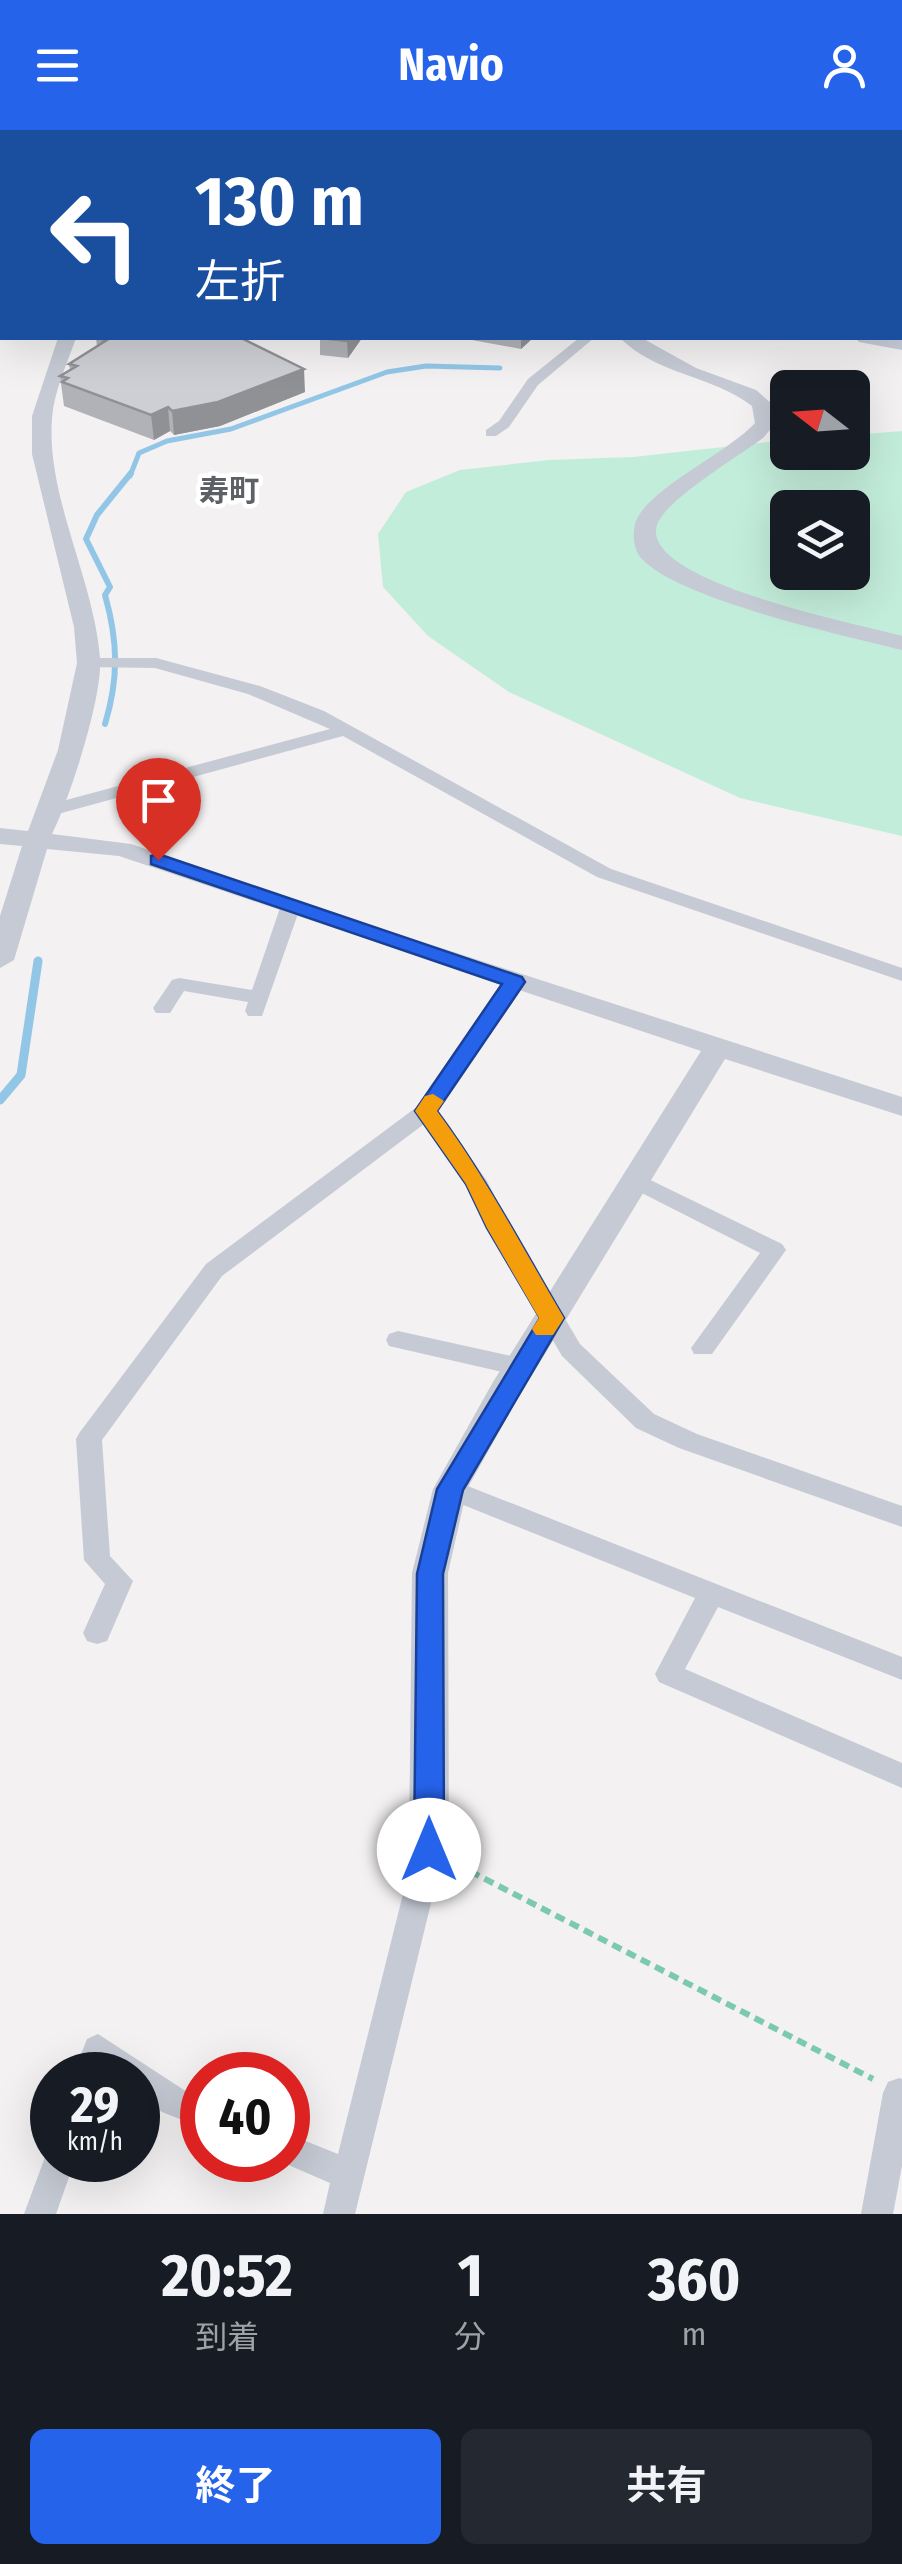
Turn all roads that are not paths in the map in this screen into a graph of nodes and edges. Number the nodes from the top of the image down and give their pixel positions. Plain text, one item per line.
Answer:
1 (66, 340) edge
2 (585, 340) edge
3 (633, 340) edge
4 (490, 433) dead end
5 (902, 643) edge
6 (90, 663) junction
7 (346, 730) junction
8 (51, 810) junction
9 (0, 836) edge
10 (37, 838) junction
11 (290, 908) junction
12 (0, 960) edge
13 (902, 975) edge
14 (514, 982) junction
15 (163, 1008) dead end
16 (718, 1048) junction
17 (902, 1107) edge
18 (426, 1111) junction
19 (636, 1181) junction
20 (552, 1318) junction
21 (398, 1340) dead end
22 (703, 1348) dead end
23 (520, 1368) junction
24 (450, 1489) junction
25 (902, 1518) edge
26 (711, 1594) junction
27 (96, 1632) dead end
28 (902, 1669) edge
29 (901, 1776) edge
30 (429, 1850) joint
31 (899, 2093) road end
32 (310, 2158) edge
33 (349, 2175) junction
34 (51, 2182) edge
35 (40, 2214) edge
36 (339, 2214) edge
37 (878, 2214) edge

1 - 6 street
2 - 4 street
3 - 5 street
6 - 7 street
6 - 8 street
7 - 8 street
7 - 13 street
8 - 10 street
9 - 10 street
10 - 11 street
10 - 12 street
11 - 14 street
11 - 15 street
14 - 16 street
14 - 18 street
16 - 17 street
16 - 19 street
18 - 20 street
18 - 27 street
19 - 20 street
19 - 22 street
20 - 23 street
20 - 25 street
21 - 23 street
23 - 24 street
24 - 26 street
24 - 30 street
26 - 28 street
26 - 29 street
30 - 33 street
31 - 37 street
32 - 33 street
33 - 36 street
34 - 35 street

